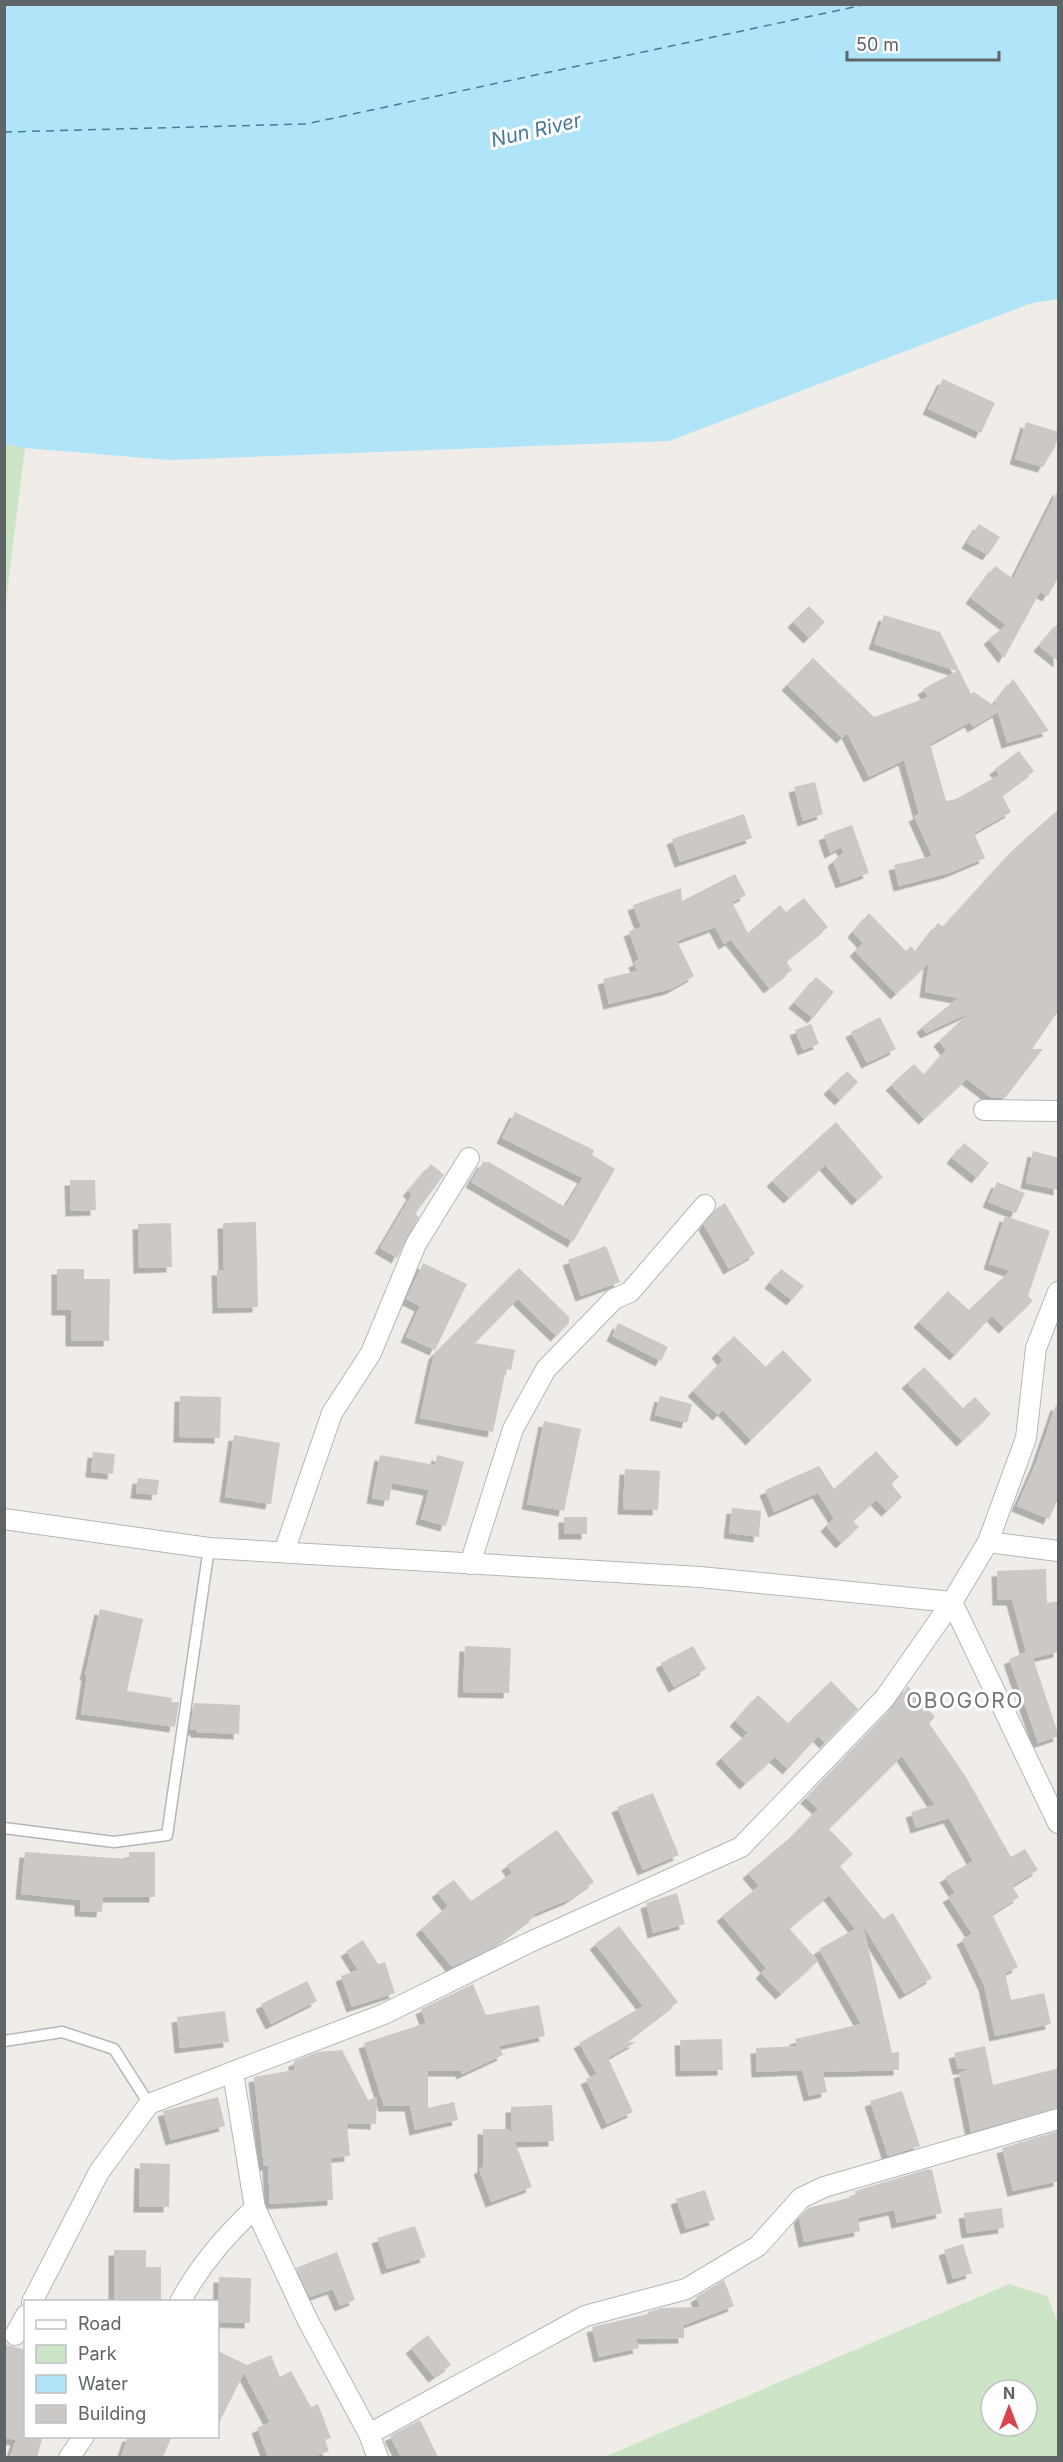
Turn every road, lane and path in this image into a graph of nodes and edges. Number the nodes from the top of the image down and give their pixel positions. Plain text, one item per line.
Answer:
1 (984, 1110) dead end
2 (1059, 1111) edge
3 (470, 1158) dead end
4 (705, 1205) dead end
5 (1059, 1292) edge
6 (4, 1519) edge
7 (988, 1542) junction
8 (209, 1548) junction
9 (1059, 1551) edge
10 (284, 1552) junction
11 (471, 1564) junction
12 (952, 1602) junction
13 (1059, 1823) edge
14 (4, 1828) edge
15 (4, 2041) edge
16 (233, 2073) junction
17 (149, 2104) junction
18 (1059, 2119) edge
19 (255, 2208) junction
20 (34, 2300) edge
21 (181, 2300) edge
22 (24, 2319) edge
23 (15, 2335) dead end
24 (369, 2434) junction
25 (83, 2438) edge
26 (69, 2457) edge
27 (378, 2457) edge

1 - 2 street
3 - 10 street
4 - 11 street
5 - 7 street
6 - 8 street
7 - 9 street
7 - 12 street
8 - 10 street
8 - 14 lane
10 - 11 street
11 - 12 street
12 - 13 street
12 - 16 street
15 - 17 lane
16 - 17 street
16 - 19 street
17 - 20 street
18 - 24 street
19 - 21 street
19 - 24 street
22 - 23 street
24 - 27 street
25 - 26 street

